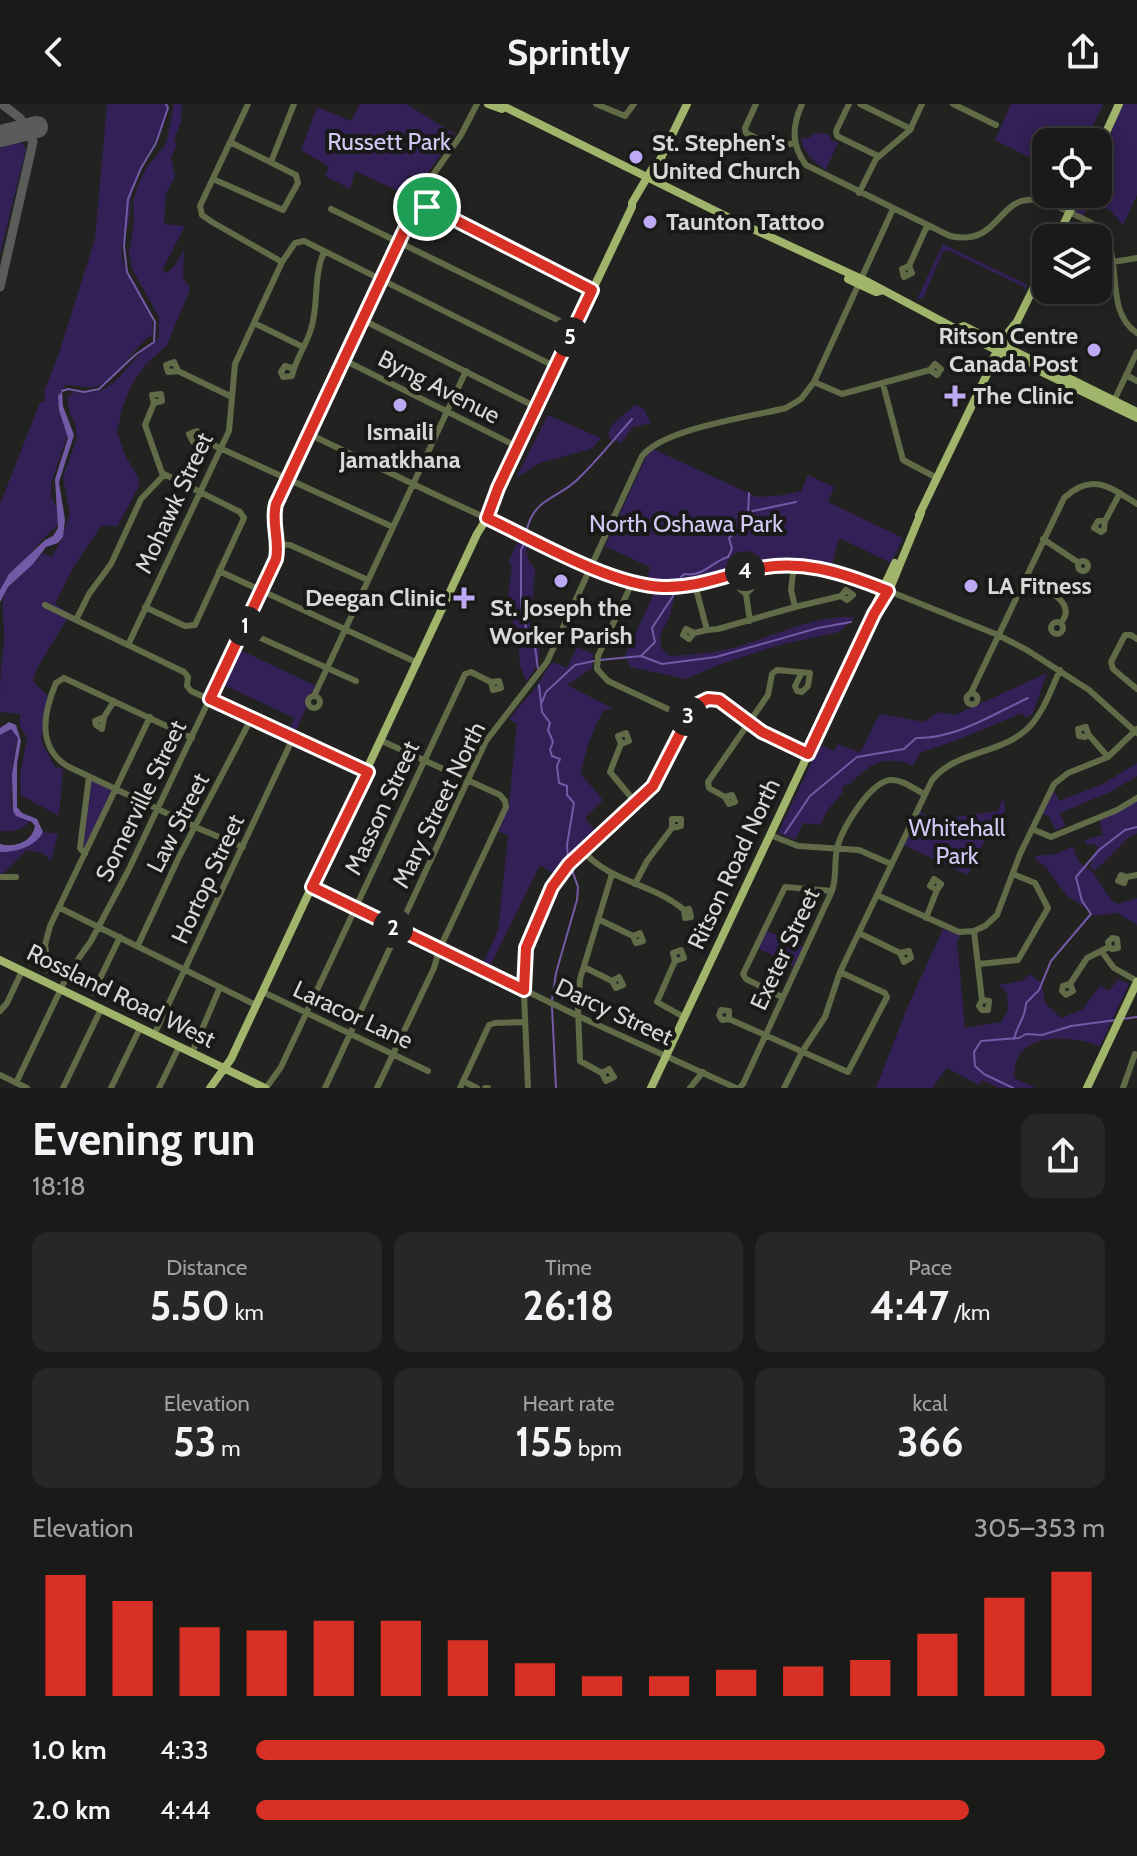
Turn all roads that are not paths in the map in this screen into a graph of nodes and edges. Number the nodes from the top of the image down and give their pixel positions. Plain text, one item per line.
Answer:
1 (248, 104) edge
2 (294, 104) edge
3 (477, 104) edge
4 (488, 104) edge
5 (596, 104) edge
6 (634, 104) edge
7 (687, 104) edge
8 (756, 104) edge
9 (802, 104) edge
10 (849, 104) edge
11 (860, 104) edge
12 (922, 104) edge
13 (953, 104) edge
14 (977, 104) edge
15 (1119, 104) edge
16 (503, 107) edge
17 (973, 113) junction
18 (996, 125) dead end
19 (1108, 128) edge
20 (911, 129) junction
21 (230, 142) junction
22 (795, 143) junction
23 (878, 156) junction
24 (271, 162) junction
25 (213, 179) junction
26 (649, 179) junction
27 (859, 193) junction
28 (418, 201) junction
29 (1071, 208) edge
30 (331, 209) dead end
31 (893, 209) junction
32 (1069, 212) junction
33 (1063, 224) edge
34 (927, 226) junction
35 (399, 241) junction
36 (324, 252) junction
37 (1137, 258) edge
38 (282, 262) junction
39 (1113, 262) junction
40 (909, 266) dead end
41 (381, 280) junction
42 (860, 281) junction
43 (592, 290) junction
44 (1032, 291) edge
45 (363, 320) junction
46 (254, 323) junction
47 (574, 328) junction
48 (1137, 333) edge
49 (303, 347) junction
50 (1001, 349) junction
51 (1137, 352) edge
52 (344, 360) junction
53 (556, 367) junction
54 (292, 368) dead end
55 (930, 370) dead end
56 (178, 371) dead end
57 (466, 371) junction
58 (1126, 375) junction
59 (1137, 381) edge
60 (814, 382) junction
61 (883, 384) junction
62 (232, 397) junction
63 (154, 403) dead end
64 (1113, 403) junction
65 (536, 407) junction
66 (446, 411) junction
67 (1137, 412) edge
68 (1137, 418) edge
69 (309, 434) junction
70 (200, 439) dead end
71 (518, 447) junction
72 (220, 448) junction
73 (164, 475) junction
74 (937, 478) junction
75 (287, 480) junction
76 (413, 484) junction
77 (199, 493) junction
78 (1120, 493) junction
79 (1137, 504) edge
80 (485, 517) junction
81 (1105, 521) dead end
82 (393, 527) junction
83 (1043, 539) junction
84 (278, 544) junction
85 (1079, 563) dead end
86 (794, 565) junction
87 (590, 567) junction
88 (219, 571) junction
89 (1024, 579) junction
90 (368, 580) junction
91 (632, 583) junction
92 (695, 585) junction
93 (886, 590) junction
94 (261, 591) junction
95 (746, 594) dead end
96 (841, 596) dead end
97 (45, 605) dead end
98 (145, 607) junction
99 (795, 607) junction
100 (76, 620) junction
101 (750, 621) junction
102 (1061, 623) dead end
103 (344, 629) junction
104 (243, 630) junction
105 (707, 630) junction
106 (694, 633) dead end
107 (998, 635) junction
108 (1137, 639) edge
109 (128, 645) junction
110 (418, 663) junction
111 (326, 668) junction
112 (1060, 670) junction
113 (801, 674) dead end
114 (356, 681) dead end
115 (491, 682) dead end
116 (1137, 689) edge
117 (971, 693) dead end
118 (314, 696) dead end
119 (210, 699) junction
120 (114, 701) junction
121 (104, 717) dead end
122 (150, 717) junction
123 (687, 718) junction
124 (251, 719) junction
125 (749, 723) junction
126 (1136, 731) edge
127 (1088, 734) dead end
128 (192, 738) junction
129 (293, 738) junction
130 (382, 741) junction
131 (621, 744) dead end
132 (808, 754) junction
133 (1108, 757) junction
134 (424, 760) junction
135 (368, 772) junction
136 (89, 777) junction
137 (468, 781) junction
138 (116, 790) junction
139 (924, 794) junction
140 (725, 797) dead end
141 (1137, 798) edge
142 (636, 803) junction
143 (158, 810) junction
144 (196, 827) junction
145 (672, 828) dead end
146 (1032, 829) junction
147 (770, 835) junction
148 (243, 847) junction
149 (837, 849) junction
150 (583, 851) junction
151 (85, 854) junction
152 (891, 864) junction
153 (612, 874) junction
154 (1013, 874) junction
155 (1137, 875) edge
156 (0, 877) edge
157 (16, 877) dead end
158 (1126, 877) dead end
159 (635, 884) junction
160 (312, 887) junction
161 (937, 890) dead end
162 (832, 891) junction
163 (877, 895) junction
164 (60, 908) junction
165 (681, 908) dead end
166 (355, 909) junction
167 (926, 918) junction
168 (598, 919) junction
169 (98, 927) junction
170 (398, 930) junction
171 (974, 931) junction
172 (859, 933) junction
173 (633, 936) dead end
174 (120, 937) junction
175 (138, 945) junction
176 (1109, 947) dead end
177 (439, 950) junction
178 (1102, 952) junction
179 (900, 953) dead end
180 (47, 959) dead end
181 (0, 960) edge
182 (675, 961) dead end
183 (979, 964) junction
184 (584, 967) junction
185 (185, 970) junction
186 (22, 971) junction
187 (840, 972) junction
188 (612, 981) dead end
189 (1137, 982) edge
190 (1070, 984) dead end
191 (220, 987) junction
192 (61, 990) junction
193 (524, 990) junction
194 (263, 992) junction
195 (93, 993) dead end
196 (782, 997) junction
197 (982, 1000) dead end
198 (256, 1005) junction
199 (101, 1009) junction
200 (0, 1011) edge
201 (307, 1014) junction
202 (578, 1016) junction
203 (684, 1017) junction
204 (729, 1019) dead end
205 (525, 1022) junction
206 (140, 1028) junction
207 (351, 1034) junction
208 (154, 1035) junction
209 (765, 1036) junction
210 (179, 1047) junction
211 (802, 1052) junction
212 (192, 1053) junction
213 (1136, 1053) edge
214 (393, 1054) junction
215 (666, 1056) junction
216 (225, 1069) junction
217 (428, 1071) dead end
218 (703, 1072) junction
219 (602, 1073) dead end
220 (0, 1075) edge
221 (1125, 1078) junction
222 (1137, 1079) edge
223 (16, 1083) junction
224 (461, 1085) edge
225 (735, 1087) edge
226 (27, 1088) edge
227 (63, 1088) edge
228 (111, 1088) edge
229 (159, 1088) edge
230 (210, 1088) edge
231 (265, 1088) edge
232 (325, 1088) edge
233 (377, 1088) edge
234 (477, 1088) edge
235 (528, 1088) edge
236 (651, 1088) edge
237 (690, 1088) edge
238 (784, 1088) edge
239 (1087, 1088) edge
240 (1123, 1088) edge

1 - 21 street
2 - 24 street
3 - 28 street, Somerville Street
4 - 16 main road
5 - 6 street
7 - 26 main road
8 - 22 street
9 - 22 street
10 - 23 street
11 - 20 street
12 - 20 street
13 - 17 street
14 - 17 street
15 - 19 main road
16 - 26 main road
17 - 18 street
20 - 23 street
21 - 24 street
21 - 25 street
22 - 27 street
23 - 27 street
24 - 25 street
25 - 38 street
26 - 42 main road
26 - 43 main road
27 - 31 street
28 - 35 street, Somerville Street
28 - 43 street
29 - 32 main road
30 - 35 street
31 - 34 street
31 - 42 street
32 - 33 main road
32 - 34 street
32 - 39 street
34 - 40 street
35 - 41 street, Somerville Street
35 - 47 street
36 - 38 street, Mohawk Street
36 - 41 street
36 - 49 street
37 - 39 street
38 - 46 street, Mohawk Street
39 - 48 street
41 - 45 street, Somerville Street
41 - 53 street
42 - 50 main road
42 - 60 street
43 - 47 main road
44 - 50 main road, Ritson Road North
45 - 52 street, Somerville Street
45 - 57 street
46 - 49 street
46 - 62 street, Mohawk Street
47 - 53 main road
49 - 54 street
50 - 64 main road
50 - 74 main road, Ritson Road North
51 - 58 street
52 - 66 street, Byng Avenue
52 - 69 street, Somerville Street
53 - 65 main road
55 - 61 street
56 - 62 street
57 - 65 street
57 - 66 street
58 - 59 street
58 - 64 street
60 - 61 street
60 - 87 street, Mary Street North
61 - 74 street
62 - 72 street, Mohawk Street
63 - 73 street
64 - 67 main road
64 - 68 main road
65 - 71 main road
66 - 71 street, Byng Avenue
66 - 76 street
69 - 75 street, Somerville Street
69 - 76 street
70 - 72 street
71 - 80 main road
72 - 75 street
72 - 77 street, Mohawk Street
73 - 77 street
73 - 100 street
74 - 93 main road, Ritson Road North
75 - 82 street
75 - 84 street, Somerville Street
76 - 80 street
76 - 82 street
77 - 88 street
77 - 98 street, Mohawk Street
78 - 79 street
78 - 81 street
78 - 83 street
80 - 87 street
80 - 110 main road
82 - 90 street
83 - 85 street
83 - 89 street
84 - 90 street
84 - 94 street, Somerville Street
86 - 92 street
86 - 93 street
86 - 99 street
87 - 91 street
87 - 137 street, Mary Street North
88 - 94 street
88 - 98 street
89 - 102 street
89 - 107 street
90 - 103 street
91 - 92 street
91 - 123 street
92 - 105 street
93 - 107 street
93 - 132 main road, Ritson Road North
94 - 103 street
94 - 104 street, Somerville Street
95 - 101 street
96 - 99 street
97 - 100 street
98 - 109 street, Mohawk Street
99 - 101 street
100 - 109 street
101 - 105 street
103 - 110 street
103 - 111 street
104 - 111 street
104 - 119 street, Somerville Street
105 - 106 street
107 - 112 street
107 - 117 street
108 - 116 street
109 - 119 street
110 - 130 main road
111 - 114 street
111 - 118 street
112 - 126 street
112 - 139 street
113 - 125 street
115 - 134 street, Masson Street
119 - 124 street
119 - 128 street, Somerville Street
120 - 121 street
120 - 122 street
120 - 136 street
122 - 128 street
122 - 138 street
123 - 125 street
123 - 142 street
124 - 129 street
124 - 144 street, Law Street
125 - 132 street
125 - 140 street
126 - 133 street
127 - 133 street
128 - 143 street, Somerville Street
129 - 135 street
129 - 148 street, Hortop Street
130 - 134 street
130 - 135 main road
131 - 142 street
132 - 147 main road, Ritson Road North
133 - 146 street
134 - 137 street
134 - 166 street, Masson Street
135 - 160 main road
136 - 138 street
136 - 151 street
137 - 170 street, Mary Street North
137 - 177 street
138 - 143 street
138 - 151 street
139 - 149 street, Exeter Street
139 - 152 street
141 - 146 street
142 - 150 street
143 - 144 street
143 - 169 street, Somerville Street
144 - 148 street
144 - 175 street, Law Street
145 - 159 street
146 - 154 street
147 - 149 street
147 - 203 main road, Ritson Road North
148 - 185 street, Hortop Street
149 - 152 street
149 - 162 street, Exeter Street
150 - 153 street
150 - 193 street
151 - 164 street
152 - 163 street
153 - 159 street
153 - 168 street
154 - 171 street
154 - 183 street
155 - 158 street
156 - 157 street
159 - 165 street
160 - 166 street, Darcy Street
160 - 194 main road
161 - 167 street
162 - 196 street, Exeter Street
162 - 196 street
163 - 167 street
163 - 172 street
164 - 169 street
164 - 180 street
166 - 170 street, Darcy Street
166 - 201 street, Masson Street
167 - 171 street
168 - 173 street
168 - 184 street
169 - 174 street
169 - 192 street, Somerville Street
170 - 177 street, Darcy Street
170 - 207 street, Mary Street North
171 - 183 street
172 - 179 street
172 - 187 street
174 - 175 street
174 - 195 street
175 - 185 street
176 - 178 street
177 - 193 street, Darcy Street
177 - 214 street
178 - 189 street
178 - 190 street
181 - 186 main road, Rossland Road West
182 - 203 street
183 - 197 street
184 - 188 street
184 - 202 street
185 - 191 street
185 - 208 street, Hortop Street
186 - 192 main road, Rossland Road West
186 - 200 street
187 - 211 street
187 - 211 street
189 - 239 main road
191 - 198 street
191 - 212 street
192 - 199 main road, Rossland Road West
192 - 223 street, Somerville Street
193 - 202 street, Darcy Street
193 - 205 street
194 - 198 main road
194 - 201 street, Laracor Lane
196 - 209 street, Exeter Street
198 - 216 main road
199 - 206 main road, Rossland Road West
199 - 227 street
201 - 207 street, Laracor Lane
201 - 231 street, Masson Street
202 - 215 street, Darcy Street
202 - 219 street
203 - 215 main road, Ritson Road North
204 - 209 street
205 - 224 street
205 - 235 street
206 - 208 main road, Rossland Road West
206 - 228 street
207 - 214 street, Laracor Lane
207 - 232 street, Mary Street North
208 - 210 main road, Rossland Road West
209 - 211 street
209 - 225 street, Exeter Street
210 - 212 main road, Rossland Road West
210 - 229 street
211 - 238 street
212 - 216 main road, Rossland Road West
213 - 221 street
214 - 217 street, Laracor Lane
214 - 233 street
215 - 218 street, Darcy Street
215 - 236 main road, Ritson Road North
216 - 230 main road
216 - 231 main road, Rossland Road West
218 - 225 street, Darcy Street
218 - 237 street
220 - 223 street
221 - 222 street
221 - 240 street
223 - 226 street
224 - 234 street

